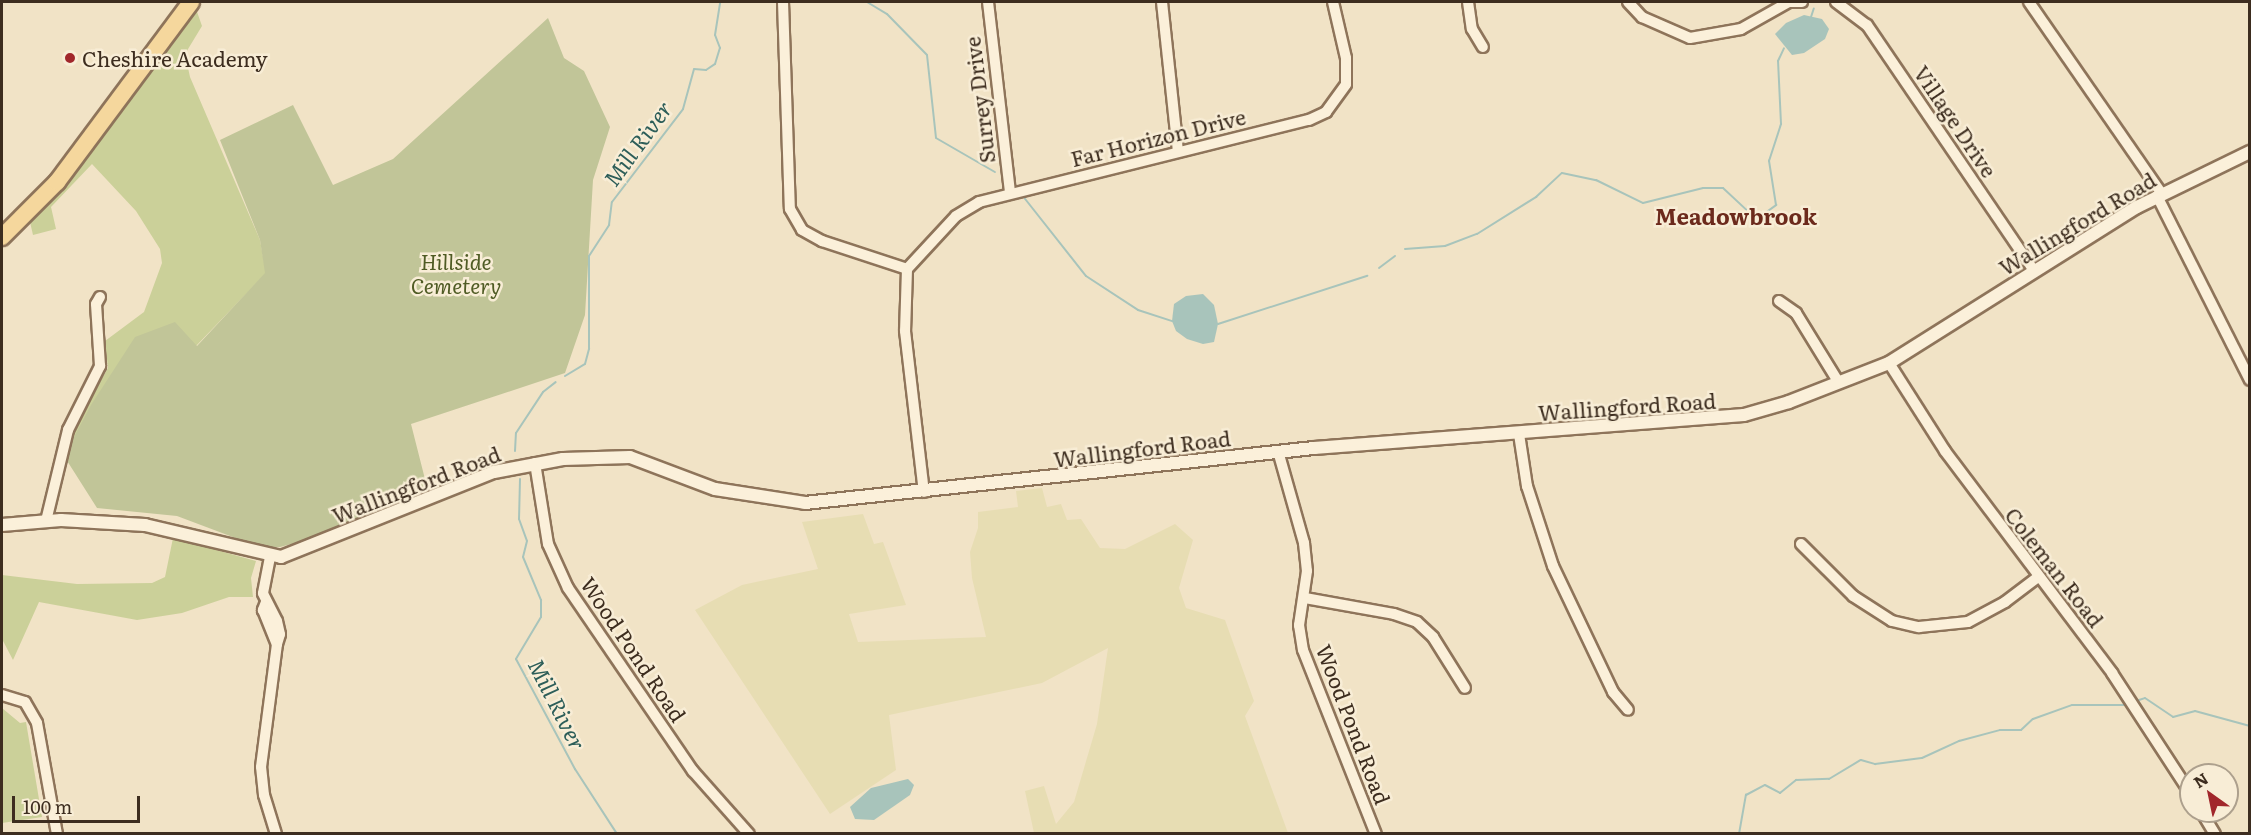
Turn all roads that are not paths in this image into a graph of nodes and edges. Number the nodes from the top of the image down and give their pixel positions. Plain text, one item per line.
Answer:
1 (191, 2) edge
2 (783, 2) edge
3 (988, 2) edge
4 (1162, 2) edge
5 (1333, 2) edge
6 (1468, 2) edge
7 (1628, 2) edge
8 (1802, 2) edge
9 (1836, 2) edge
10 (2029, 2) edge
11 (1483, 47) dead end
12 (1178, 151) junction
13 (2250, 152) edge
14 (1010, 193) junction
15 (2159, 195) junction
16 (2, 237) edge
17 (907, 269) junction
18 (2034, 271) junction
19 (99, 297) dead end
20 (1779, 301) dead end
21 (1889, 363) junction
22 (2250, 380) edge
23 (1839, 383) junction
24 (1519, 434) junction
25 (1278, 451) junction
26 (535, 463) junction
27 (924, 492) junction
28 (46, 521) junction
29 (2, 525) edge
30 (1801, 544) dead end
31 (270, 556) junction
32 (2038, 577) junction
33 (1305, 598) junction
34 (1465, 688) dead end
35 (2, 695) edge
36 (1628, 710) dead end
37 (2179, 776) edge
38 (57, 834) edge
39 (276, 834) edge
40 (749, 834) edge
41 (1376, 834) edge

1 - 16 main road
2 - 17 street
3 - 14 street, Surrey Drive
4 - 12 street
5 - 12 street, Far Horizon Drive
6 - 11 street
7 - 8 street
9 - 18 street, Village Drive
10 - 15 street
12 - 14 street, Far Horizon Drive
13 - 15 street, Wallingford Road
14 - 17 street, Far Horizon Drive
15 - 18 street, Wallingford Road
15 - 22 street
17 - 27 street
18 - 21 street, Wallingford Road
19 - 28 street
20 - 23 street
21 - 23 street, Wallingford Road
21 - 32 street, Coleman Road
23 - 24 street, Wallingford Road
24 - 25 street, Wallingford Road
24 - 36 street
25 - 27 street, Wallingford Road
25 - 33 street, Wood Pond Road
26 - 27 street, Wallingford Road
26 - 31 street, Wallingford Road
26 - 40 street, Wood Pond Road
28 - 29 street, Wallingford Road
28 - 31 street, Wallingford Road
30 - 32 street
31 - 39 street
32 - 37 street, Coleman Road
33 - 34 street
33 - 41 street, Wood Pond Road
35 - 38 street

